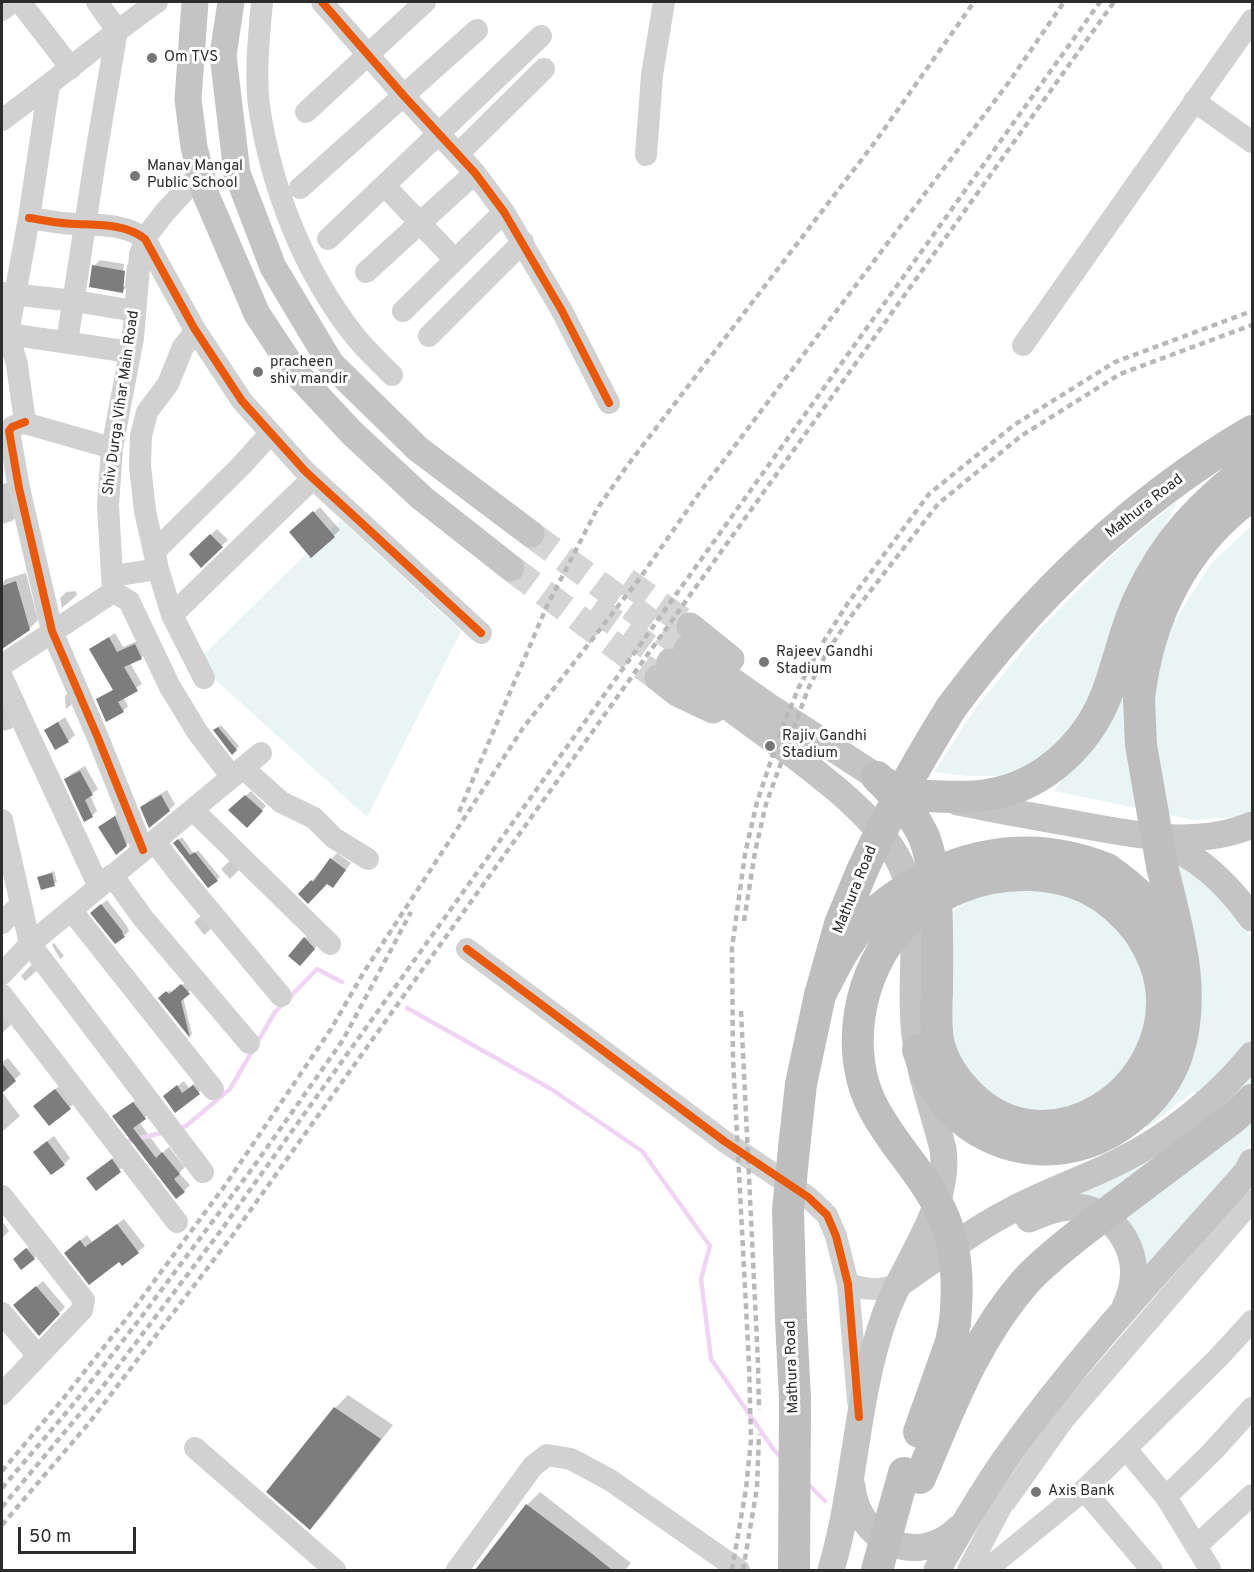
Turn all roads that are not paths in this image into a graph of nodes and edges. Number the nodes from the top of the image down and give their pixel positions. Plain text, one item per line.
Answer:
1 (12, 2) edge
2 (20, 2) edge
3 (97, 2) edge
4 (157, 2) edge
5 (195, 2) edge
6 (231, 2) edge
7 (262, 2) edge
8 (425, 2) edge
9 (664, 2) edge
10 (329, 4) edge
11 (2, 10) edge
12 (1252, 20) edge
13 (117, 30) junction
14 (477, 30) dead end
15 (541, 36) dead end
16 (368, 54) junction
17 (71, 68) junction
18 (544, 69) dead end
19 (49, 85) junction
20 (404, 96) junction
21 (1194, 101) junction
22 (306, 112) dead end
23 (2, 120) edge
24 (440, 134) junction
25 (1252, 142) edge
26 (458, 154) junction
27 (646, 155) dead end
28 (475, 172) junction
29 (200, 174) junction
30 (384, 186) junction
31 (300, 188) dead end
32 (504, 212) junction
33 (28, 218) junction
34 (85, 223) junction
35 (419, 224) junction
36 (146, 239) junction
37 (328, 239) dead end
38 (523, 242) junction
39 (455, 260) junction
40 (366, 272) dead end
41 (8, 293) edge
42 (75, 301) junction
43 (135, 311) junction
44 (403, 311) dead end
45 (196, 331) junction
46 (5, 333) edge
47 (429, 336) dead end
48 (67, 342) junction
49 (1023, 345) dead end
50 (130, 352) junction
51 (392, 375) dead end
52 (609, 403) dead end
53 (25, 422) junction
54 (1252, 431) edge
55 (270, 434) junction
56 (112, 448) junction
57 (1252, 465) edge
58 (313, 478) junction
59 (1252, 495) edge
60 (156, 560) junction
61 (113, 584) junction
62 (172, 615) junction
63 (52, 631) junction
64 (481, 633) dead end
65 (2, 665) edge
66 (2, 677) edge
67 (204, 678) dead end
68 (772, 724) junction
69 (819, 739) junction
70 (261, 753) dead end
71 (811, 769) junction
72 (238, 773) junction
73 (877, 777) junction
74 (928, 796) junction
75 (193, 810) junction
76 (2, 820) edge
77 (1252, 825) edge
78 (1133, 834) junction
79 (149, 846) junction
80 (368, 859) dead end
81 (105, 881) junction
82 (21, 904) junction
83 (71, 910) junction
84 (1252, 918) edge
85 (2, 923) edge
86 (30, 944) junction
87 (330, 944) dead end
88 (468, 949) dead end
89 (3, 973) edge
90 (1186, 987) junction
91 (2, 995) edge
92 (820, 995) junction
93 (281, 996) dead end
94 (927, 1039) junction
95 (249, 1043) dead end
96 (1252, 1055) edge
97 (213, 1089) dead end
98 (1252, 1100) edge
99 (1251, 1166) edge
100 (203, 1172) dead end
101 (2, 1196) edge
102 (1252, 1201) edge
103 (177, 1222) dead end
104 (960, 1243) junction
105 (848, 1284) junction
106 (899, 1284) junction
107 (1123, 1312) junction
108 (2, 1313) edge
109 (1252, 1322) edge
110 (38, 1356) junction
111 (2, 1394) edge
112 (1051, 1399) junction
113 (1252, 1408) edge
114 (859, 1416) junction
115 (195, 1448) dead end
116 (1126, 1449) junction
117 (851, 1477) junction
118 (1084, 1490) junction
119 (1252, 1495) edge
120 (1166, 1497) junction
121 (1006, 1501) junction
122 (966, 1520) junction
123 (1196, 1546) junction
124 (1210, 1569) edge
125 (335, 1570) edge
126 (457, 1570) edge
127 (739, 1570) edge
128 (794, 1570) edge
129 (831, 1570) edge
130 (877, 1570) edge
131 (882, 1570) edge
132 (937, 1570) edge
133 (968, 1570) edge
134 (986, 1570) edge
135 (1152, 1570) edge

1 - 11 street
2 - 17 street
3 - 13 street
4 - 13 street
5 - 29 main road
6 - 29 main road
7 - 51 street
8 - 16 street
9 - 27 street
10 - 16 street
12 - 21 street
13 - 17 street
13 - 34 street
14 - 20 street
15 - 24 street
16 - 20 street
16 - 22 street
17 - 19 street
18 - 26 street
19 - 23 street
19 - 33 street
20 - 24 street
20 - 31 street
21 - 25 street
21 - 49 street
24 - 26 street
24 - 30 street
26 - 28 street
28 - 32 street
28 - 35 street
29 - 36 street, Shiv Durga Vihar Main Road
30 - 35 street
30 - 37 street
32 - 38 street
32 - 39 street
33 - 34 street
33 - 41 street
34 - 36 street
34 - 42 street
35 - 39 street
35 - 40 street
36 - 43 street, Shiv Durga Vihar Main Road
36 - 45 street
38 - 47 street
38 - 52 street
39 - 44 street
41 - 42 street
41 - 46 street
42 - 43 street
42 - 48 street
43 - 50 street, Shiv Durga Vihar Main Road
45 - 55 street
45 - 60 street
46 - 48 street
46 - 53 street
48 - 50 street
50 - 56 street, Shiv Durga Vihar Main Road
53 - 56 street
53 - 63 street
54 - 92 highway, Mathura Road, bridge
55 - 58 street
55 - 60 street
56 - 61 street, Shiv Durga Vihar Main Road
57 - 74 highway
58 - 62 street
58 - 64 street
59 - 90 highway, bridge
60 - 61 street
60 - 62 street
61 - 63 street
61 - 72 street
62 - 67 street
63 - 65 street
63 - 79 street
66 - 81 street
68 - 68 main road
68 - 69 main road
68 - 71 main road
69 - 71 main road
69 - 73 main road
70 - 72 street
71 - 94 main road
72 - 75 street
72 - 80 street
73 - 74 main road
73 - 94 highway
74 - 78 main road
75 - 79 street
75 - 87 street
76 - 82 street
77 - 78 main road
78 - 84 main road
79 - 81 street
79 - 93 street
81 - 83 street
81 - 95 street
82 - 85 street
82 - 86 street
83 - 86 street
83 - 97 street
86 - 89 street
86 - 100 street
88 - 105 street
90 - 92 highway, bridge
90 - 94 highway
91 - 103 street
92 - 128 highway, Mathura Road, bridge
94 - 106 main road
94 - 130 highway, bridge
96 - 104 main road
98 - 131 highway, bridge
99 - 107 main road
101 - 110 street
102 - 121 street
104 - 106 main road
104 - 107 main road
105 - 106 street
105 - 114 street
106 - 114 main road
107 - 112 main road
108 - 110 street
109 - 116 street
110 - 111 street
112 - 121 street
112 - 122 main road
113 - 120 street
114 - 117 main road
115 - 125 street
116 - 118 street
116 - 120 street
117 - 122 main road
117 - 129 main road
118 - 134 street
118 - 135 street
119 - 123 street
120 - 123 street
121 - 133 street
122 - 132 main road
123 - 124 street
126 - 127 street

